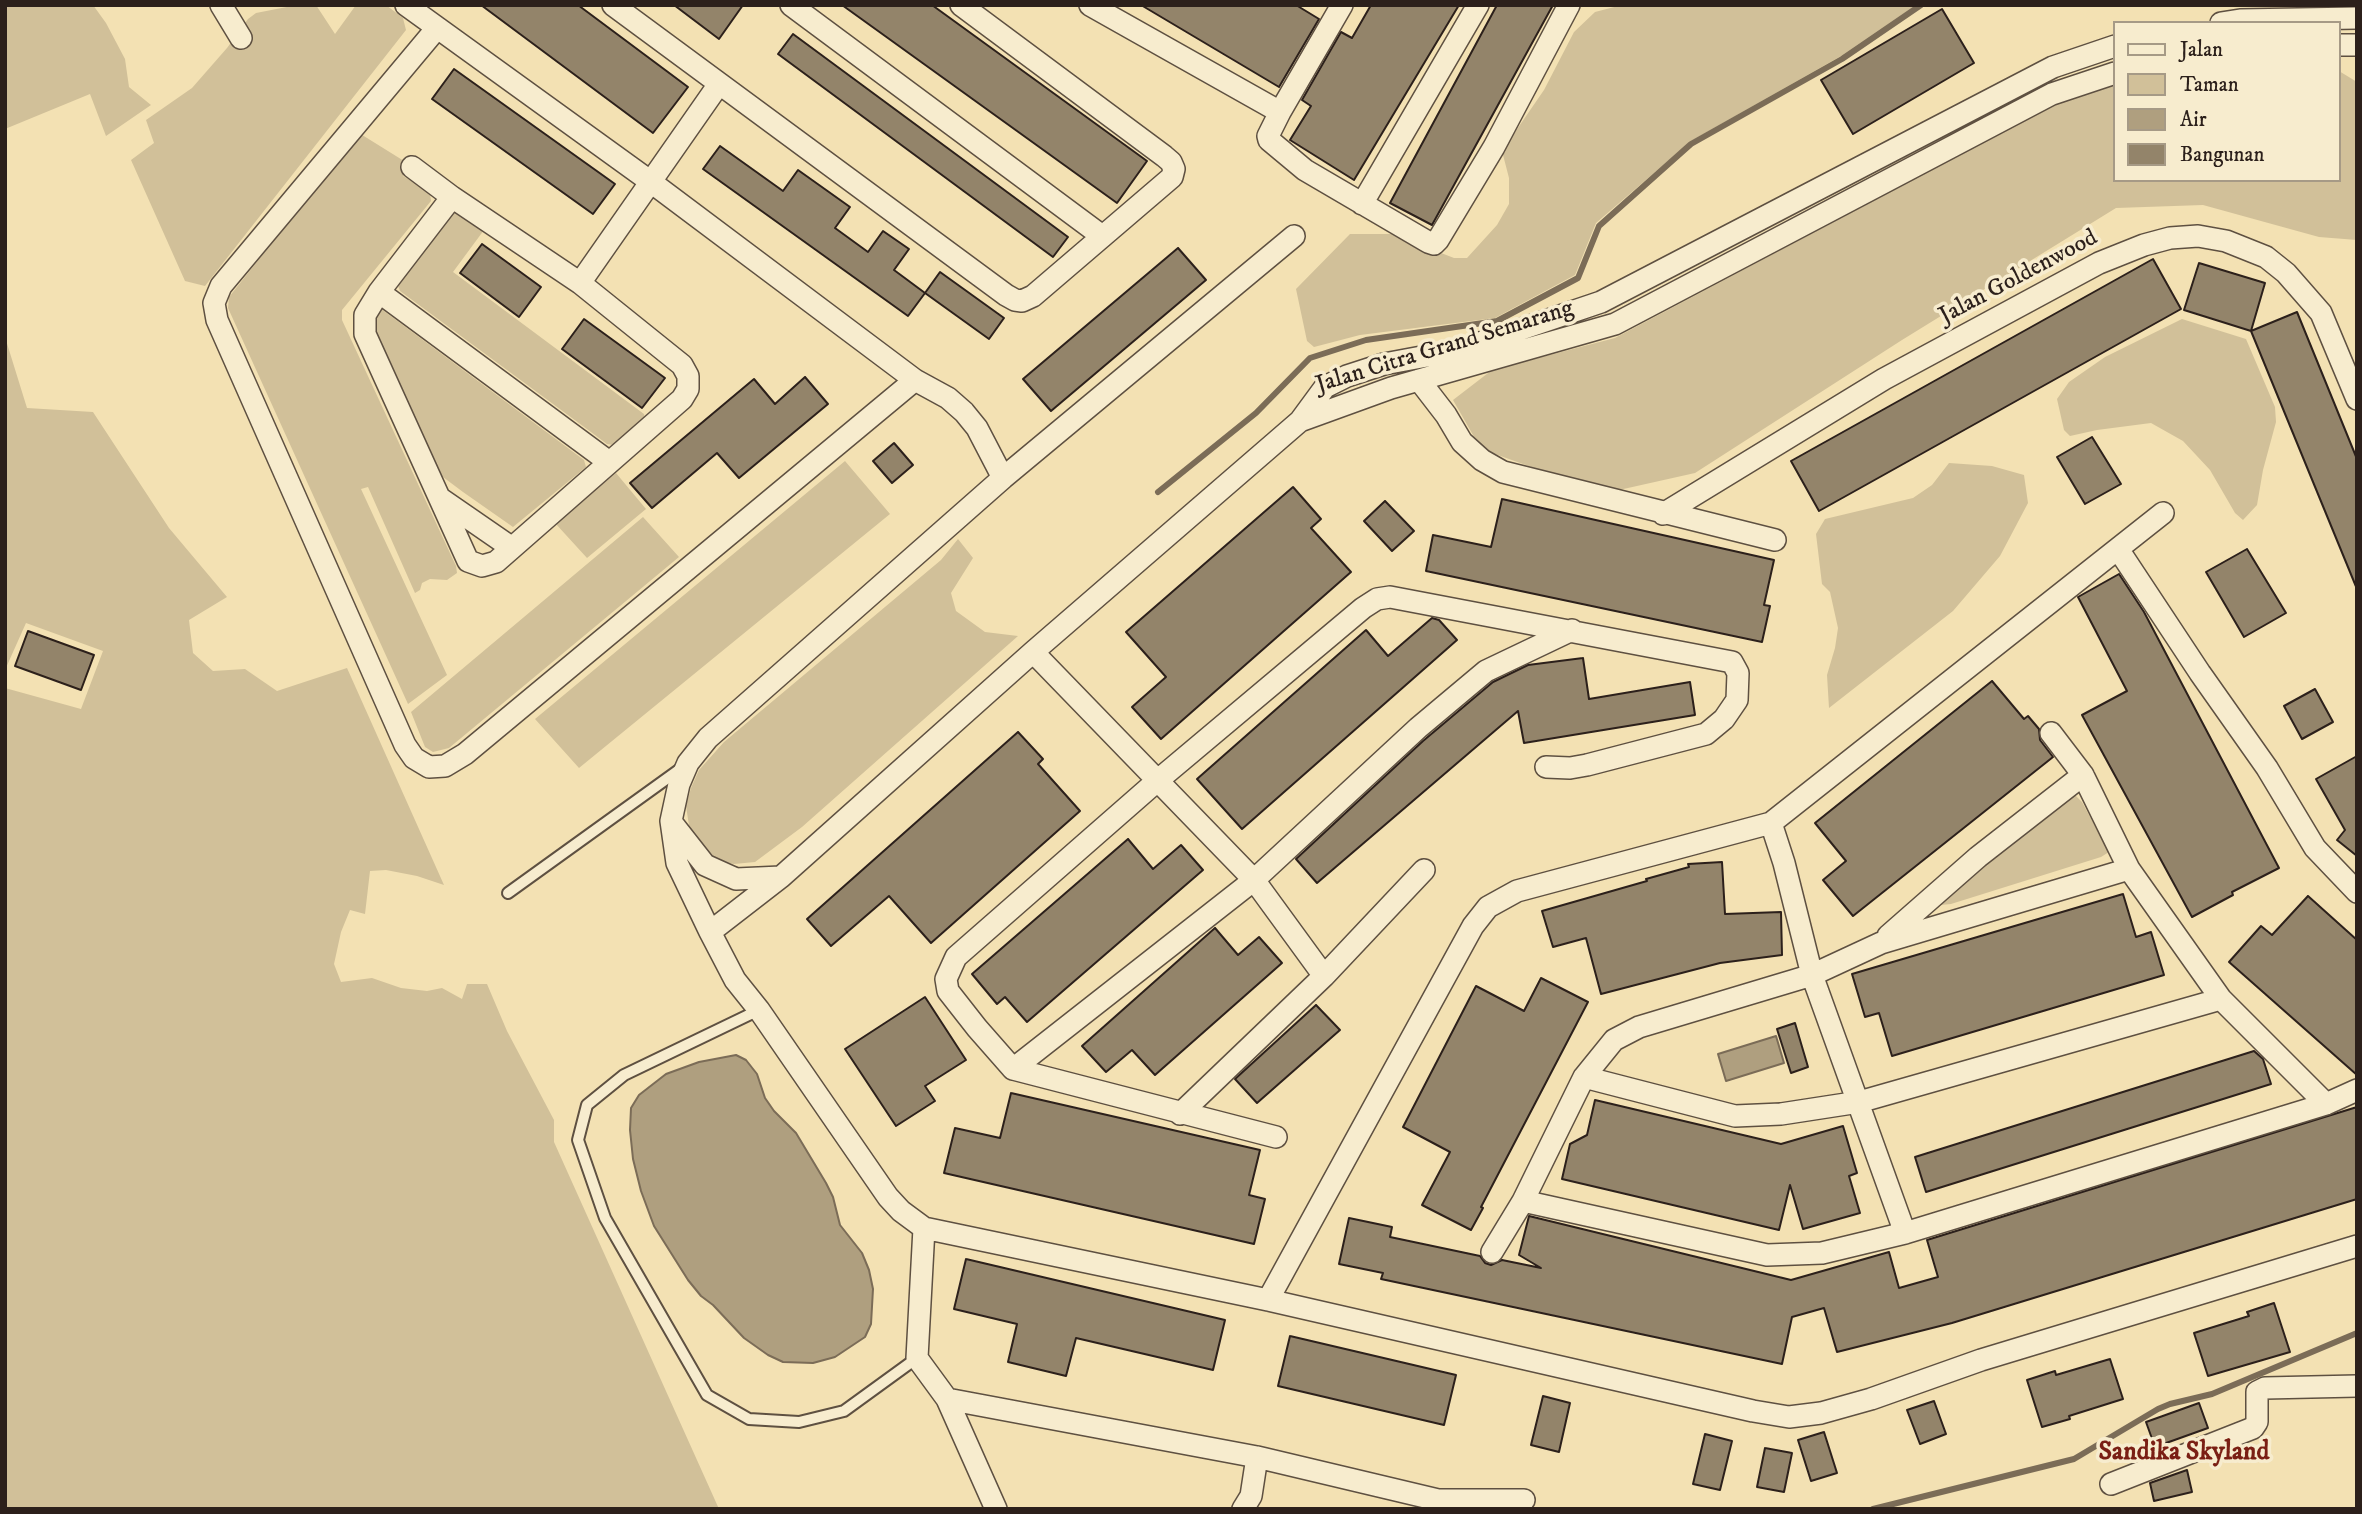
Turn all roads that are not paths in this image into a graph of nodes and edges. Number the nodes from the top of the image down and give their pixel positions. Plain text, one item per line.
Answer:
1 (221, 5) edge
2 (406, 5) edge
3 (613, 5) edge
4 (791, 5) edge
5 (961, 5) edge
6 (1090, 5) edge
7 (1478, 5) edge
8 (1569, 5) edge
9 (1332, 9) edge
10 (2357, 18) edge
11 (2234, 21) edge
12 (437, 28) junction
13 (241, 38) dead end
14 (2114, 46) edge
15 (2114, 73) edge
16 (719, 83) junction
17 (1280, 112) junction
18 (412, 167) dead end
19 (651, 182) junction
20 (452, 197) junction
21 (1362, 204) junction
22 (1102, 236) junction
23 (1294, 236) dead end
24 (580, 283) junction
25 (379, 292) junction
26 (1462, 358) junction
27 (915, 380) junction
28 (1419, 380) junction
29 (2357, 399) edge
30 (1300, 421) junction
31 (609, 462) junction
32 (1003, 478) junction
33 (440, 498) junction
34 (2163, 513) dead end
35 (1663, 514) junction
36 (1775, 540) dead end
37 (512, 548) junction
38 (2118, 549) junction
39 (1572, 630) junction
40 (1033, 652) junction
41 (2051, 733) dead end
42 (688, 763) junction
43 (1546, 767) dead end
44 (2083, 775) junction
45 (1157, 781) junction
46 (671, 821) junction
47 (1771, 823) junction
48 (2129, 869) junction
49 (1424, 870) dead end
50 (781, 877) junction
51 (1254, 880) junction
52 (508, 892) dead end
53 (2357, 892) edge
54 (710, 932) junction
55 (1881, 943) junction
56 (1812, 975) junction
57 (1324, 976) junction
58 (2221, 999) junction
59 (759, 1010) junction
60 (1013, 1069) junction
61 (1584, 1077) junction
62 (2357, 1090) edge
63 (1859, 1102) junction
64 (2326, 1104) junction
65 (1180, 1114) junction
66 (1276, 1137) dead end
67 (1523, 1201) junction
68 (924, 1228) junction
69 (1905, 1233) junction
70 (2357, 1246) edge
71 (1492, 1252) dead end
72 (1268, 1300) junction
73 (918, 1359) junction
74 (2357, 1386) edge
75 (947, 1399) junction
76 (1257, 1457) junction
77 (2111, 1484) dead end
78 (1524, 1500) dead end
79 (996, 1509) edge
80 (1243, 1509) edge

1 - 13 street
2 - 12 street
3 - 16 street
4 - 22 street
5 - 22 street
6 - 17 street
7 - 21 street
8 - 21 street
9 - 17 street
10 - 11 street
12 - 19 street
12 - 27 street
14 - 26 street, Jalan Citra Grand Semarang
15 - 26 street, Jalan Citra Grand Semarang
16 - 19 street
16 - 22 street
17 - 21 street
18 - 20 street
19 - 24 street
19 - 27 street
20 - 24 street
20 - 25 street
23 - 32 street
24 - 31 street
25 - 31 street
25 - 33 street
26 - 28 street, Jalan Citra Grand Semarang
26 - 30 street, Jalan Citra Grand Semarang
27 - 32 street
28 - 30 street, Jalan Citra Grand Semarang
28 - 35 street
29 - 35 street, Jalan Goldenwood
30 - 40 street
31 - 37 street
32 - 42 street
33 - 37 street
33 - 37 street
34 - 38 street
35 - 36 street
38 - 47 street
38 - 53 street
39 - 43 street
39 - 45 street
39 - 51 street
40 - 45 street
40 - 50 street
41 - 44 street
42 - 46 street
42 - 52 lane
44 - 48 street
44 - 55 street
45 - 51 street
45 - 60 street
46 - 50 street
46 - 54 street
47 - 56 street
47 - 72 street
48 - 55 street
48 - 58 street
49 - 57 street
50 - 54 street
51 - 57 street
51 - 60 street
54 - 59 street
55 - 56 street
56 - 61 street
56 - 63 street
57 - 65 street
58 - 63 street
58 - 64 street
59 - 68 street
59 - 73 lane
60 - 65 street
61 - 63 street
61 - 67 street
62 - 64 street
63 - 69 street
64 - 69 street
65 - 66 street
67 - 69 street
67 - 71 street
68 - 72 street
68 - 73 street
70 - 72 street
73 - 75 street
74 - 77 street
75 - 76 street
75 - 79 street
76 - 78 street
76 - 80 street

